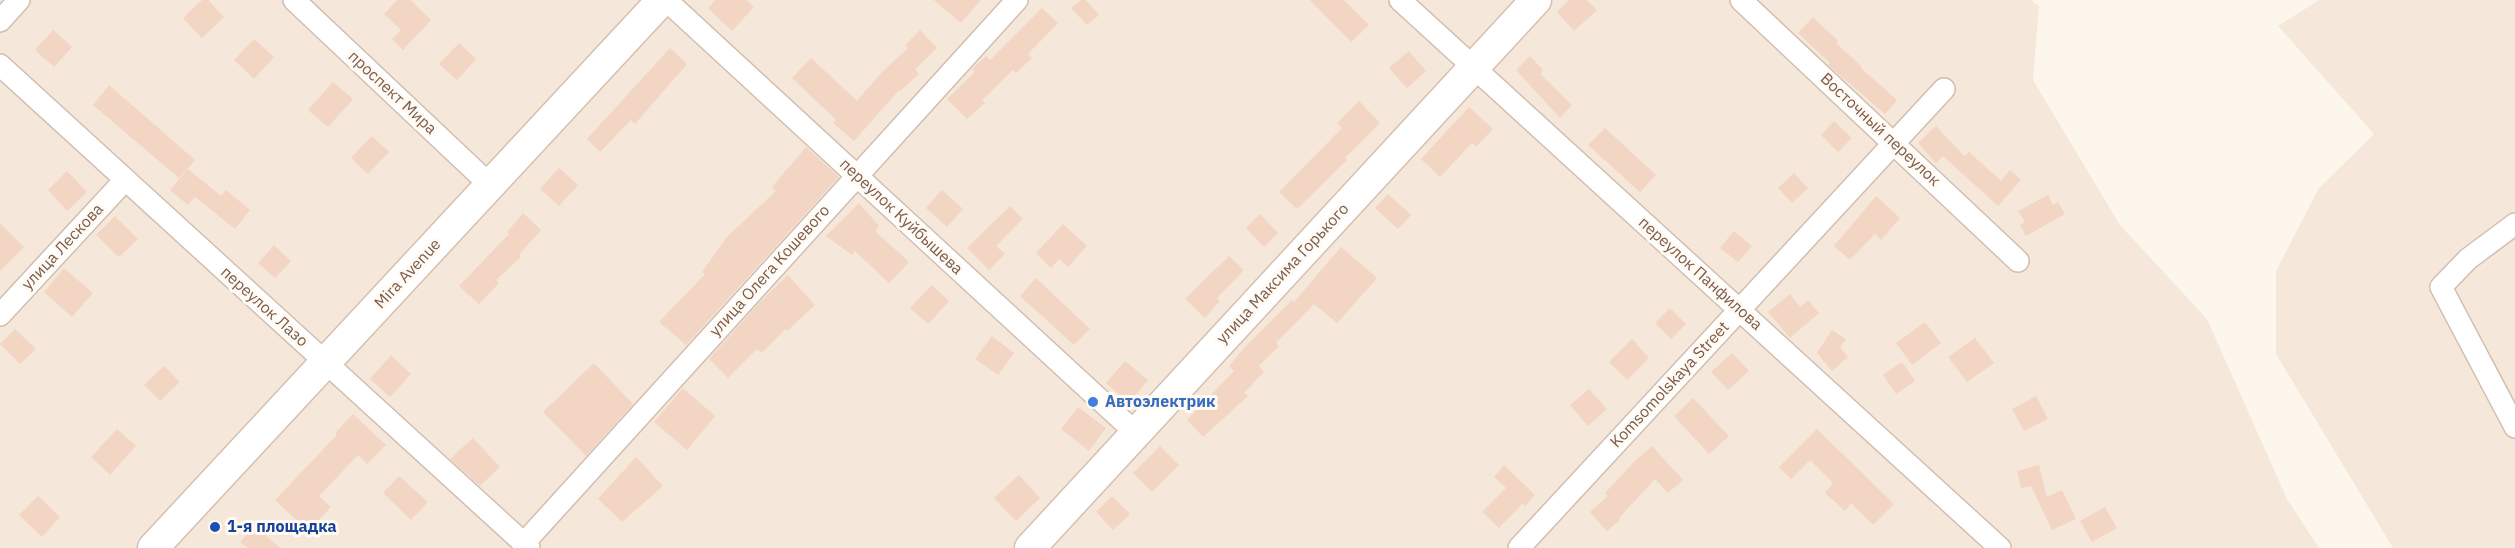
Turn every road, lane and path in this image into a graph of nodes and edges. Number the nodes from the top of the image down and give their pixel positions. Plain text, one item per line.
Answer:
1 (19, 0) edge
2 (294, 0) edge
3 (664, 0) edge
4 (1017, 0) edge
5 (1400, 0) edge
6 (1536, 0) edge
7 (1741, 0) edge
8 (0, 21) edge
9 (0, 65) edge
10 (1473, 68) junction
11 (1944, 89) dead end
12 (1893, 143) junction
13 (856, 176) junction
14 (125, 180) junction
15 (490, 185) junction
16 (2515, 224) edge
17 (2018, 261) dead end
18 (1739, 310) junction
19 (0, 315) edge
20 (326, 363) junction
21 (2515, 427) edge
22 (1136, 433) junction
23 (526, 546) edge
24 (153, 548) edge
25 (1030, 548) edge
26 (1519, 548) edge
27 (2000, 548) edge

1 - 8 street
2 - 15 street, проспект Мира
3 - 13 street, переулок Куйбышева
3 - 15 main road, Mira Avenue
4 - 13 street, улица Олега Кошевого
5 - 10 street, переулок Панфилова
6 - 10 main road, улица Максима Горького
7 - 12 street, Восточный переулок
9 - 14 street, переулок Лазо
10 - 18 street, переулок Панфилова
10 - 22 main road, улица Максима Горького
11 - 12 street, Komsomolskaya Street
12 - 17 street, Восточный переулок
12 - 18 street, Komsomolskaya Street
13 - 22 street, переулок Куйбышева
13 - 23 street, улица Олега Кошевого
14 - 19 street, улица Лескова
14 - 20 street, переулок Лазо
15 - 20 main road, Mira Avenue
16 - 21 street
18 - 26 street, Komsomolskaya Street
18 - 27 street, переулок Панфилова
20 - 23 street, переулок Лазо
20 - 24 main road, Mira Avenue
22 - 25 main road, улица Максима Горького

